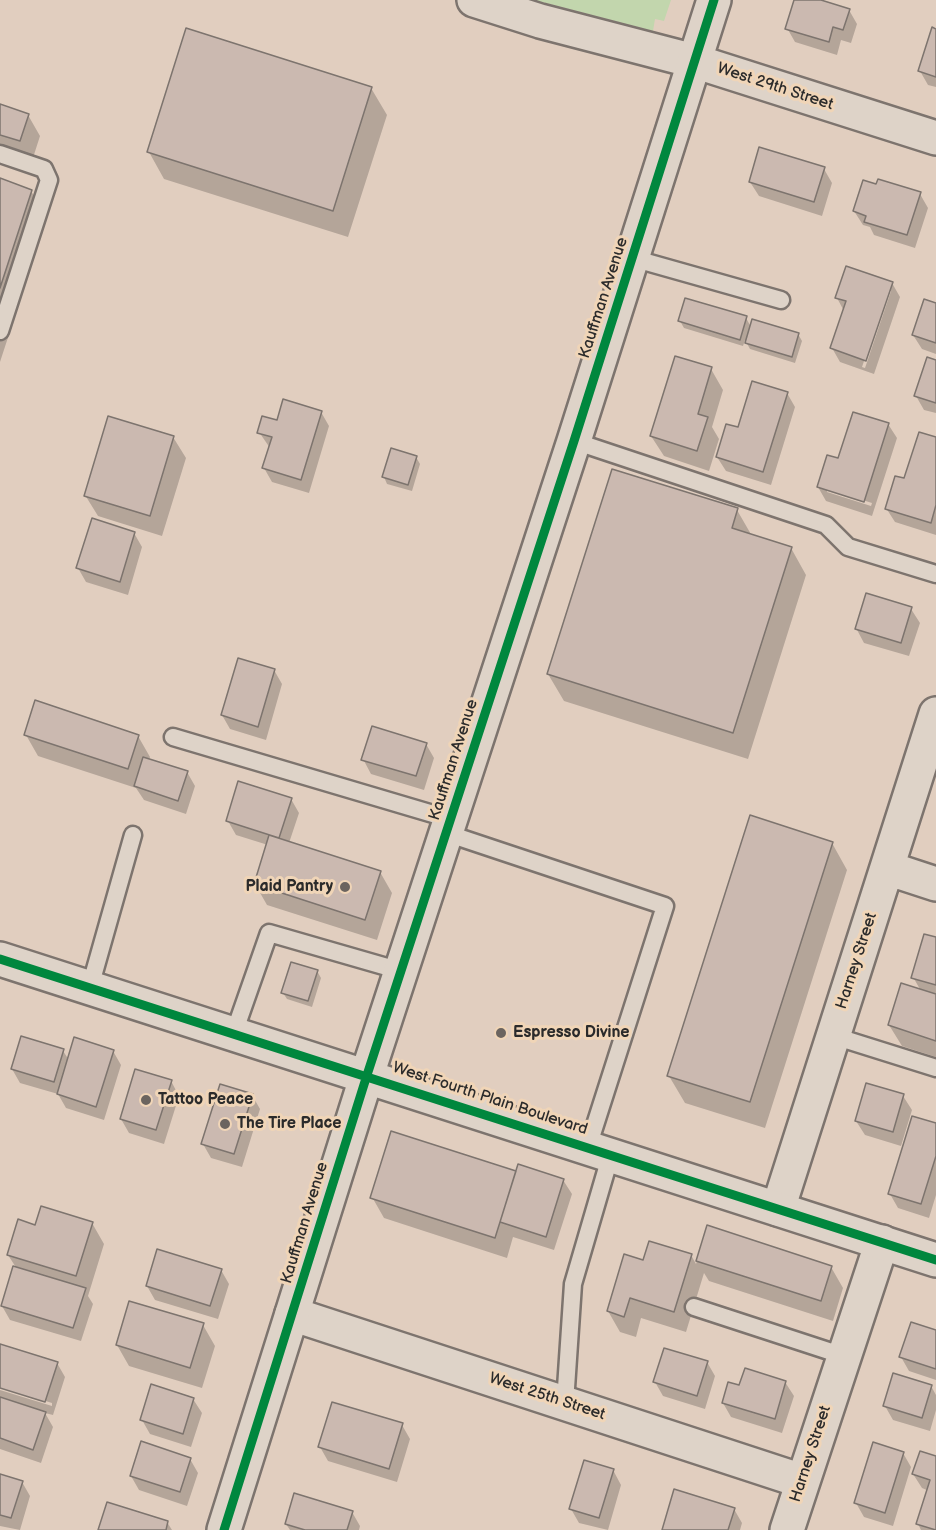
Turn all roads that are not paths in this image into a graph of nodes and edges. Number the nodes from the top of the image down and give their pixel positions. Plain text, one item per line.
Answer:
1 (474, 0) edge
2 (714, 0) edge
3 (694, 61) junction
4 (936, 138) edge
5 (0, 154) edge
6 (632, 258) junction
7 (781, 300) dead end
8 (0, 331) edge
9 (574, 441) junction
10 (936, 574) edge
11 (936, 714) edge
12 (173, 737) dead end
13 (448, 826) junction
14 (133, 835) dead end
15 (887, 868) junction
16 (936, 884) edge
17 (0, 959) edge
18 (401, 970) junction
19 (90, 987) junction
20 (234, 1032) junction
21 (834, 1036) junction
22 (936, 1068) edge
23 (367, 1075) junction
24 (599, 1151) junction
25 (778, 1209) junction
26 (882, 1242) junction
27 (936, 1260) edge
28 (694, 1306) dead end
29 (292, 1314) junction
30 (844, 1356) junction
31 (565, 1403) junction
32 (802, 1481) junction
33 (224, 1530) edge
34 (787, 1530) edge

1 - 3 street, West 29th Street
2 - 3 street, Kauffman Avenue
3 - 4 street, West 29th Street
3 - 6 street, Kauffman Avenue
5 - 8 lane
6 - 7 lane
6 - 9 street, Kauffman Avenue
9 - 10 lane
9 - 13 street, Kauffman Avenue
11 - 15 street, Harney Street
12 - 13 lane
13 - 18 street, Kauffman Avenue
13 - 24 lane
14 - 19 lane
15 - 16 street
15 - 21 street, Harney Street
17 - 19 street, West Fourth Plain Boulevard
18 - 20 lane
18 - 23 street, Kauffman Avenue
19 - 20 street, West Fourth Plain Boulevard
20 - 23 street, West Fourth Plain Boulevard
21 - 22 lane
21 - 25 street, Harney Street
23 - 24 street, West Fourth Plain Boulevard
23 - 29 street, Kauffman Avenue
24 - 25 street, West Fourth Plain Boulevard
24 - 31 lane
25 - 26 street, West Fourth Plain Boulevard
26 - 27 street, West Fourth Plain Boulevard
26 - 30 street, Harney Street
28 - 30 lane
29 - 31 street, West 25th Street
29 - 33 street, Kauffman Avenue
30 - 32 street, Harney Street
31 - 32 street, West 25th Street
32 - 34 street, Harney Street

